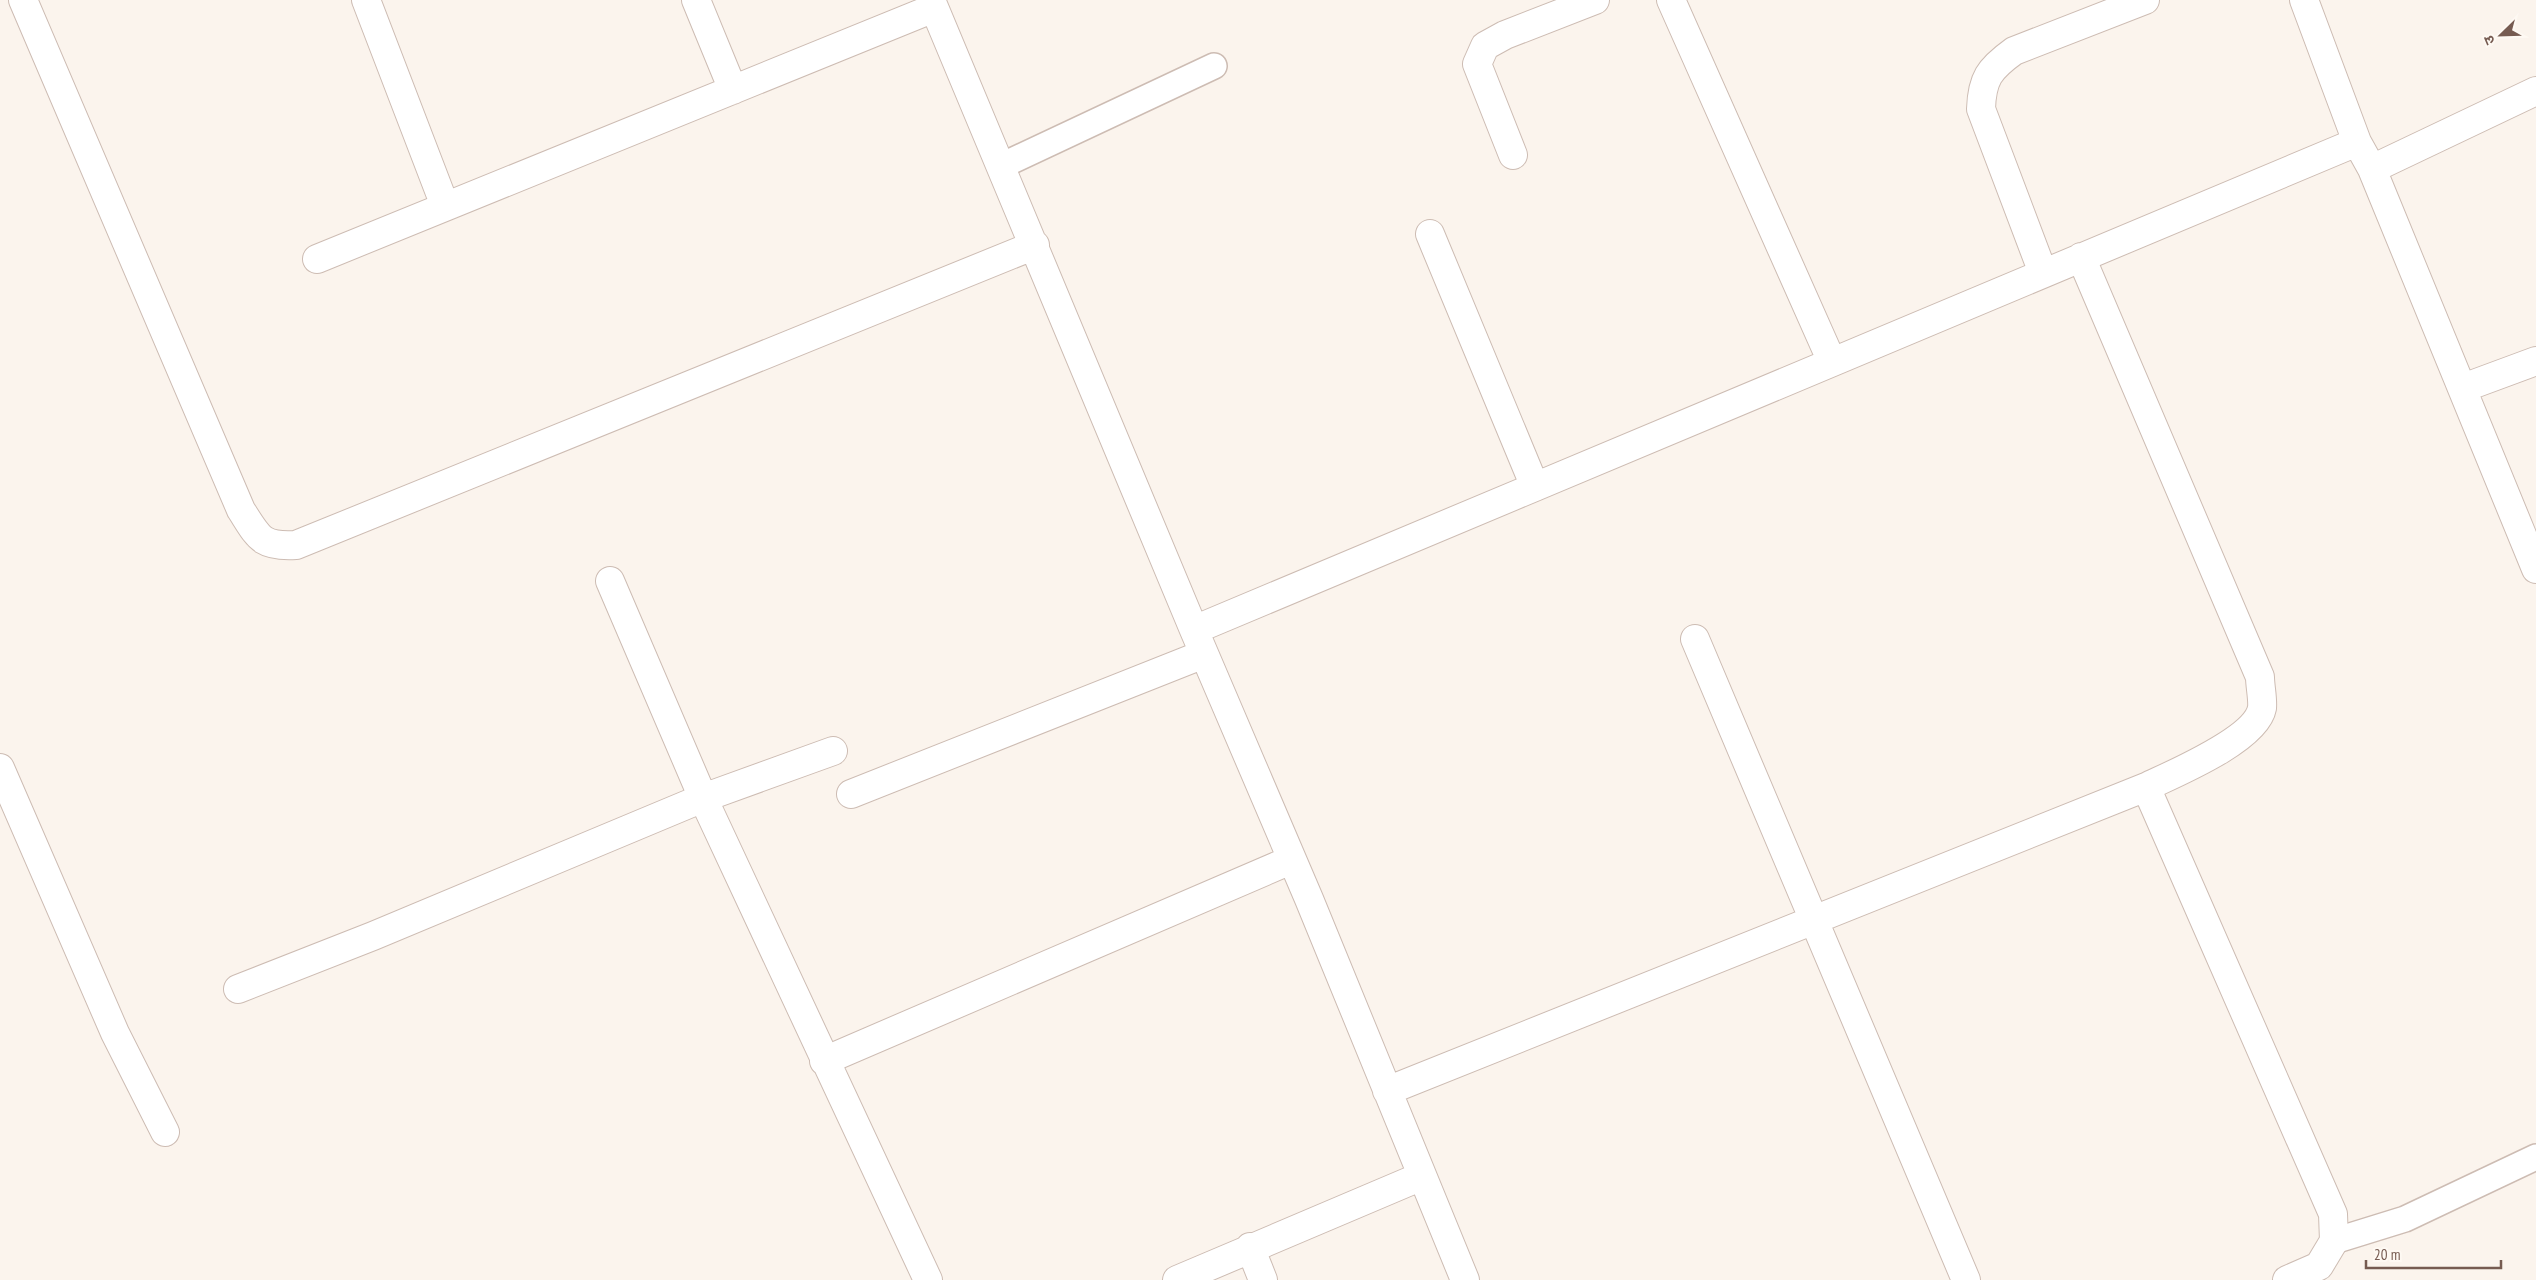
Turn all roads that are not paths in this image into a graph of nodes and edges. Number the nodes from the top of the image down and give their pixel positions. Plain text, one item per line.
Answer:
1 (23, 0) edge
2 (366, 0) edge
3 (696, 0) edge
4 (1671, 0) edge
5 (2146, 0) edge
6 (2304, 0) edge
7 (1589, 1) edge
8 (933, 4) edge
9 (1214, 66) dead end
10 (733, 90) junction
11 (2536, 91) edge
12 (2357, 142) junction
13 (1513, 155) dead end
14 (1001, 166) junction
15 (2372, 169) junction
16 (445, 206) junction
17 (1430, 234) dead end
18 (1034, 246) junction
19 (2081, 257) junction
20 (317, 259) dead end
21 (2043, 273) junction
22 (2536, 361) edge
23 (1832, 362) junction
24 (2464, 388) junction
25 (1535, 487) junction
26 (2536, 569) edge
27 (610, 581) dead end
28 (1695, 638) dead end
29 (1199, 642) junction
30 (833, 751) dead end
31 (0, 769) edge
32 (2146, 787) junction
33 (851, 794) dead end
34 (703, 798) junction
35 (1291, 860) junction
36 (1815, 919) junction
37 (238, 989) dead end
38 (824, 1061) junction
39 (1387, 1091) junction
40 (165, 1132) dead end
41 (2536, 1157) edge
42 (1422, 1176) junction
43 (2334, 1241) junction
44 (1250, 1247) junction
45 (928, 1280) edge
46 (1177, 1280) edge
47 (1263, 1280) edge
48 (1465, 1280) edge
49 (1966, 1280) edge
50 (2287, 1280) edge

1 - 18 street
2 - 16 street
3 - 10 street
4 - 23 street
5 - 21 street
6 - 12 street
7 - 13 street
8 - 10 street
8 - 14 street
9 - 14 lane
10 - 16 street
11 - 15 street
12 - 15 street
12 - 19 street
14 - 18 street
15 - 24 street
16 - 20 street
17 - 25 street
18 - 29 street
19 - 21 street
19 - 32 street
21 - 23 street
22 - 24 street
23 - 25 street
24 - 26 street
25 - 29 street
27 - 34 street
28 - 36 street
29 - 33 street
29 - 35 street
30 - 34 street
31 - 40 street
32 - 36 street
32 - 43 street
34 - 37 street
34 - 38 street
35 - 38 street
35 - 39 street
36 - 39 street
36 - 49 street
38 - 45 street
39 - 42 street
41 - 43 lane
42 - 44 street
42 - 48 street
43 - 50 street
44 - 46 street
44 - 47 street

